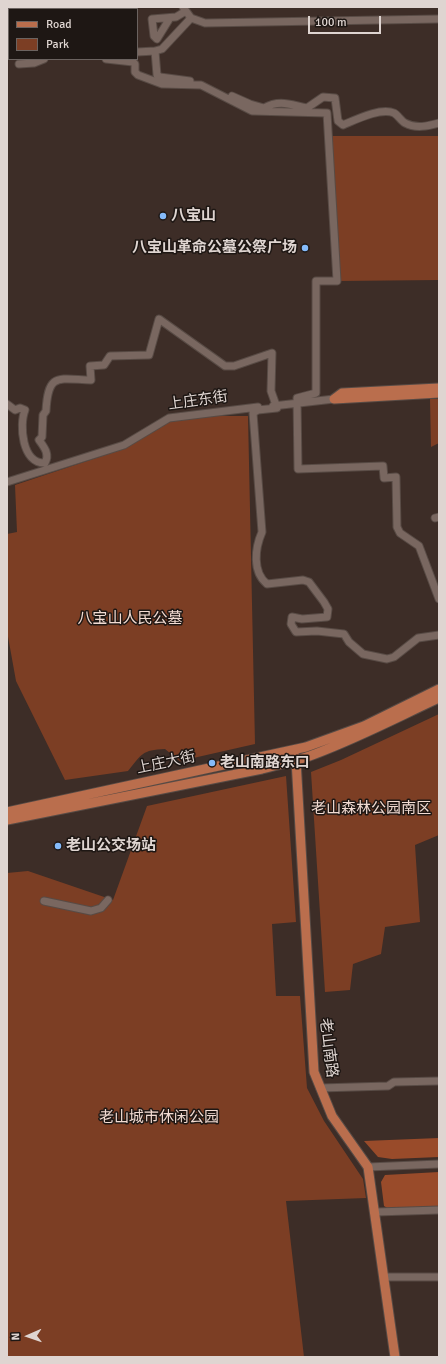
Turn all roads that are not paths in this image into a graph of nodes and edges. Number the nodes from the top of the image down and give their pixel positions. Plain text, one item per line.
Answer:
1 (184, 9) edge
2 (170, 18) dead end
3 (191, 18) junction
4 (439, 19) edge
5 (155, 51) junction
6 (138, 52) edge
7 (42, 60) edge
8 (115, 60) edge
9 (19, 64) dead end
10 (439, 123) edge
11 (439, 388) edge
12 (439, 393) edge
13 (334, 398) junction
14 (7, 404) edge
15 (7, 482) edge
16 (439, 599) edge
17 (439, 635) edge
18 (439, 688) edge
19 (439, 698) edge
20 (293, 750) junction
21 (296, 760) junction
22 (7, 812) edge
23 (7, 820) edge
24 (108, 900) dead end
25 (44, 901) dead end
26 (439, 1081) edge
27 (320, 1088) junction
28 (439, 1164) edge
29 (368, 1167) junction
30 (439, 1210) edge
31 (376, 1212) junction
32 (439, 1276) edge
33 (384, 1277) junction
34 (395, 1357) edge

1 - 2 street
1 - 3 street
3 - 4 street
3 - 5 street
5 - 6 street
5 - 10 street
7 - 9 street
8 - 16 street
11 - 13 main road, 上庄东街
12 - 13 main road, 上庄东街
13 - 15 street, 上庄东街
14 - 17 street
18 - 20 main road, 上庄大街
19 - 21 main road, 上庄大街
20 - 21 main road, 老山南路
20 - 22 main road, 上庄大街
21 - 23 main road, 上庄大街
21 - 27 main road, 老山南路
24 - 25 street
26 - 27 street
27 - 29 main road, 老山南路
28 - 29 street
29 - 31 main road, 老山南路
30 - 31 street
31 - 33 main road, 老山南路
32 - 33 street
33 - 34 main road, 老山南路

